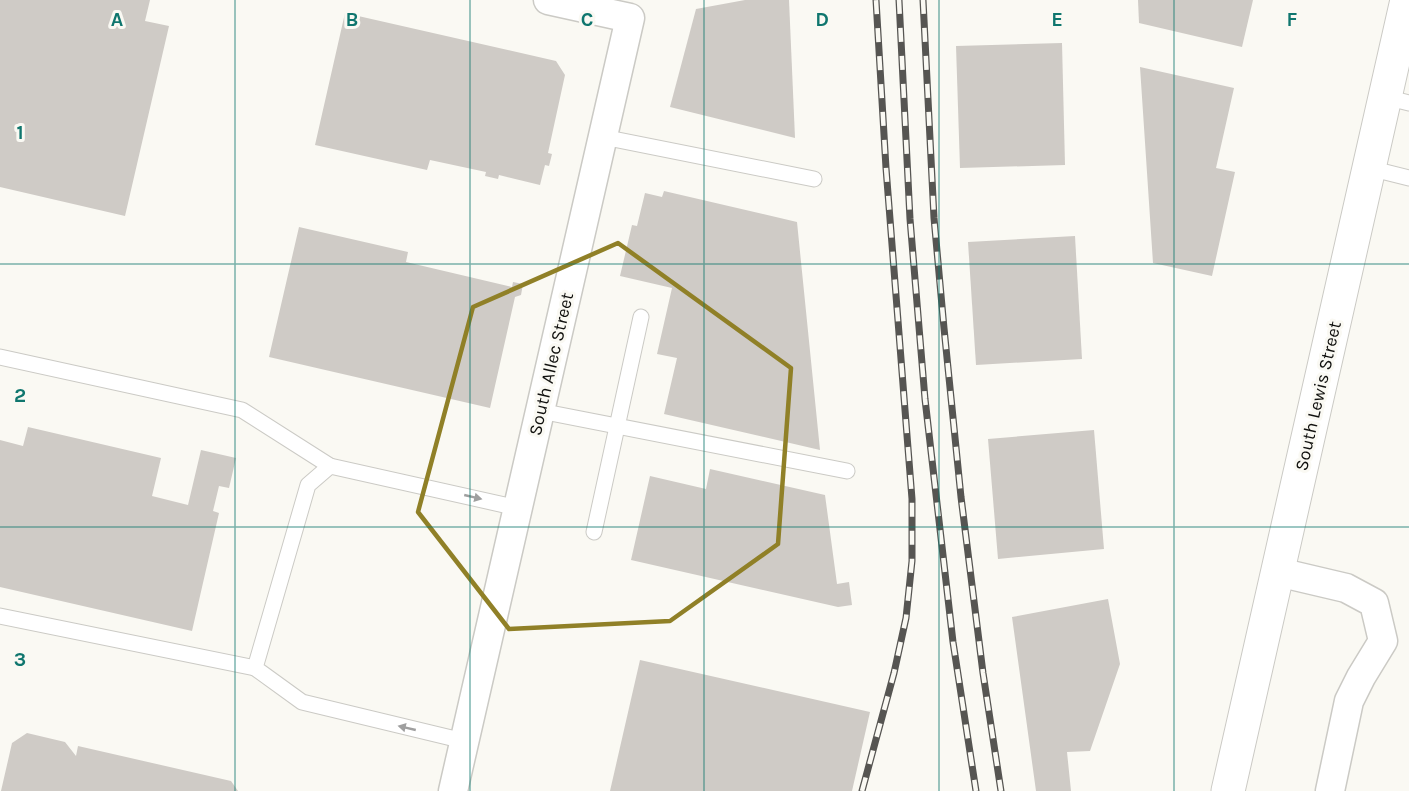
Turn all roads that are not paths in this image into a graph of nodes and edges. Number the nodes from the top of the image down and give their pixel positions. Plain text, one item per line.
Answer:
1 (1407, 0) edge
2 (565, 2) edge
3 (1404, 41) edge
4 (1397, 100) edge
5 (603, 137) junction
6 (1370, 168) junction
7 (1409, 178) edge
8 (814, 179) dead end
9 (641, 317) dead end
10 (0, 357) edge
11 (540, 411) junction
12 (617, 426) junction
13 (330, 466) junction
14 (847, 471) dead end
15 (518, 508) junction
16 (594, 532) dead end
17 (1278, 572) junction
18 (0, 616) edge
19 (255, 668) junction
20 (464, 741) junction
21 (453, 791) edge
22 (1228, 791) edge
23 (1330, 791) edge

1 - 3 main road, South Lewis Street
2 - 5 street, South Allec Street
3 - 4 main road, South Lewis Street
4 - 6 main road, South Lewis Street
5 - 8 lane
5 - 11 street, South Allec Street
6 - 7 lane
6 - 17 main road, South Lewis Street
9 - 12 lane
10 - 13 lane
11 - 12 lane
11 - 15 street, South Allec Street
12 - 14 lane
12 - 16 lane
13 -> 15 lane
13 - 19 lane
15 - 20 street, South Allec Street
17 - 22 main road, South Lewis Street
17 - 23 street
18 - 19 lane
20 -> 19 lane
20 - 21 street, South Allec Street

